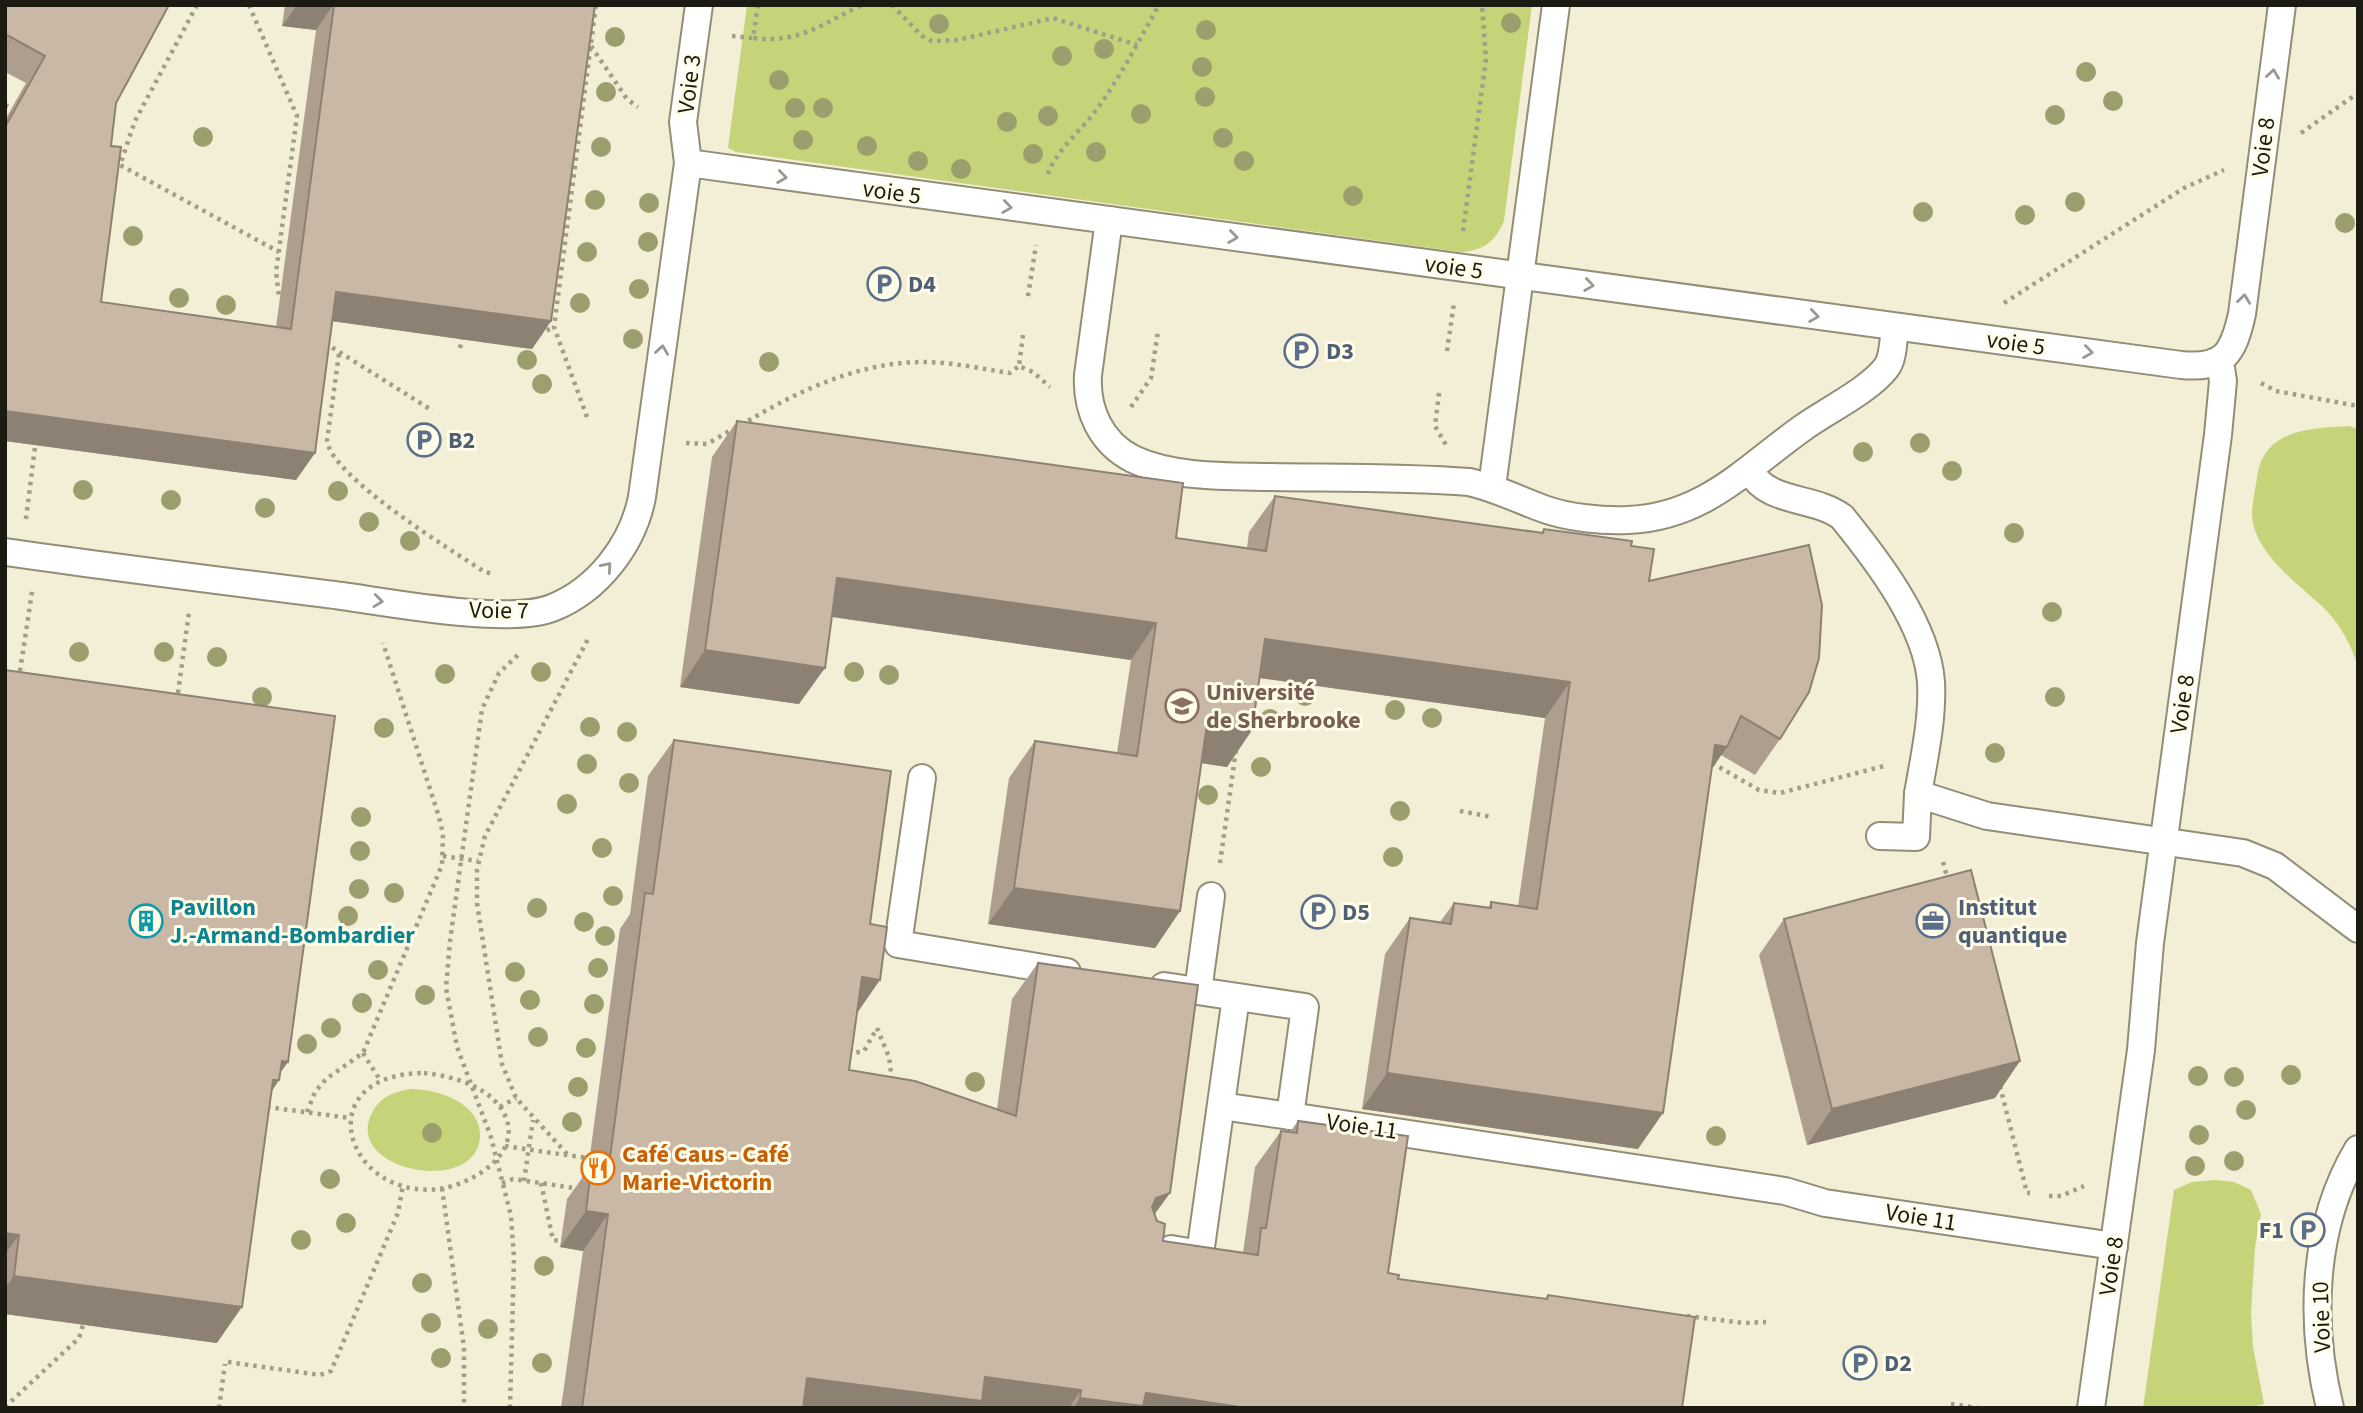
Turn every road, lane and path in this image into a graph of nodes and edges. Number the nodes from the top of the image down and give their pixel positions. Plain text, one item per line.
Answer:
1 (197, 5) edge
2 (249, 5) edge
3 (596, 5) edge
4 (699, 5) edge
5 (758, 5) edge
6 (862, 5) edge
7 (892, 5) edge
8 (1159, 5) edge
9 (1482, 5) edge
10 (1556, 5) edge
11 (2283, 5) edge
12 (732, 36) dead end
13 (753, 38) junction
14 (1137, 45) junction
15 (591, 46) junction
16 (2358, 93) edge
17 (5, 105) edge
18 (639, 107) dead end
19 (28, 117) edge
20 (2309, 128) dead end
21 (2263, 152) junction
22 (111, 160) edge
23 (688, 163) junction
24 (120, 165) junction
25 (1042, 169) dead end
26 (1049, 171) junction
27 (116, 176) edge
28 (1046, 183) dead end
29 (1109, 220) junction
30 (1462, 239) dead end
31 (1036, 244) dead end
32 (279, 252) junction
33 (1521, 276) junction
34 (279, 296) dead end
35 (1028, 296) dead end
36 (1455, 299) dead end
37 (554, 327) junction
38 (1895, 327) junction
39 (1158, 331) dead end
40 (534, 334) edge
41 (1954, 335) junction
42 (462, 339) edge
43 (321, 340) edge
44 (460, 348) edge
45 (1447, 351) dead end
46 (339, 354) junction
47 (2220, 362) junction
48 (1019, 366) dead end
49 (2276, 391) dead end
50 (1439, 393) dead end
51 (1142, 394) dead end
52 (2358, 406) edge
53 (433, 411) dead end
54 (587, 417) dead end
55 (320, 434) edge
56 (328, 436) junction
57 (697, 444) dead end
58 (35, 447) edge
59 (1447, 447) dead end
60 (1750, 471) junction
61 (1492, 487) junction
62 (25, 527) dead end
63 (5, 552) edge
64 (499, 576) dead end
65 (33, 588) dead end
66 (190, 608) dead end
67 (589, 637) dead end
68 (383, 643) dead end
69 (524, 650) dead end
70 (20, 671) edge
71 (178, 693) edge
72 (1238, 737) edge
73 (1711, 763) edge
74 (1860, 772) dead end
75 (922, 778) dead end
76 (1918, 794) junction
77 (1460, 811) dead end
78 (1492, 817) dead end
79 (1880, 836) dead end
80 (2163, 839) junction
81 (443, 856) junction
82 (462, 858) junction
83 (1942, 859) dead end
84 (478, 861) junction
85 (1220, 867) dead end
86 (1938, 886) edge
87 (1211, 896) dead end
88 (2358, 929) edge
89 (1089, 975) edge
90 (1139, 983) edge
91 (1198, 991) junction
92 (1236, 997) junction
93 (363, 1053) junction
94 (838, 1053) edge
95 (380, 1080) junction
96 (1999, 1081) edge
97 (469, 1084) junction
98 (893, 1089) edge
99 (516, 1098) junction
100 (255, 1106) edge
101 (500, 1107) junction
102 (1221, 1107) junction
103 (307, 1112) junction
104 (1290, 1115) junction
105 (350, 1118) junction
106 (533, 1119) junction
107 (505, 1146) junction
108 (529, 1149) junction
109 (2358, 1149) edge
110 (566, 1154) junction
111 (497, 1162) junction
112 (524, 1181) junction
113 (502, 1183) junction
114 (541, 1183) junction
115 (2088, 1184) dead end
116 (403, 1185) junction
117 (442, 1188) junction
118 (561, 1241) dead end
119 (1142, 1245) edge
120 (2114, 1246) junction
121 (1681, 1317) edge
122 (1766, 1322) dead end
123 (83, 1325) edge
124 (1951, 1404) dead end
125 (5, 1407) edge
126 (219, 1408) edge
127 (464, 1408) edge
128 (510, 1408) edge
129 (1978, 1408) edge
130 (2091, 1408) edge
131 (2330, 1408) edge

1 - 24 path
2 - 32 path
3 - 15 path
4 - 23 lane, Voie 3
5 - 13 path
6 - 13 path
7 - 14 path
8 - 14 path
9 - 30 path
10 - 33 lane
21 -> 11 lane, Voie 8
12 - 13 path
14 - 26 path
15 - 18 path
15 - 37 path
16 - 20 path
17 - 19 path
21 - 41 path
47 -> 21 lane, Voie 8
22 - 24 path
23 -> 29 lane, voie 5
63 -> 23 lane, Voie 7
24 - 27 path
24 - 32 path
25 - 26 path
26 - 28 path
29 -> 33 lane, voie 5
29 - 61 lane
31 - 35 path
32 - 34 path
33 -> 38 lane, voie 5
33 - 61 lane
36 - 45 path
37 - 40 path
37 - 54 path
38 - 41 lane, voie 5
38 - 60 lane
39 - 51 path
41 -> 47 lane, voie 5
42 - 44 path
43 - 46 path
46 - 53 path
46 - 56 path
47 - 80 lane, Voie 8
48 - 57 path
49 - 52 path
50 - 59 path
55 - 56 path
56 - 64 path
58 - 62 path
60 - 61 lane
60 - 76 lane
65 - 70 path
66 - 71 path
67 - 84 path
68 - 81 path
69 - 82 path
72 - 85 path
73 - 74 path
75 - 89 lane
76 - 79 lane
76 - 80 lane
77 - 78 path
80 - 88 lane
80 - 120 lane, Voie 8
81 - 82 path
81 - 93 path
82 - 84 path
82 - 97 path
83 - 86 path
84 - 99 path
87 - 91 lane
90 - 91 lane
91 - 92 lane
92 - 102 lane
92 - 104 lane
93 - 95 path
93 - 103 path
94 - 98 path
95 - 97 path
95 - 105 path
96 - 115 path
97 - 101 path
97 - 111 path
99 - 101 path
99 - 106 path
100 - 103 path
101 - 107 path
102 - 104 lane, Voie 11
102 - 119 lane
103 - 105 path
104 - 120 lane, Voie 11
105 - 116 path
106 - 108 path
106 - 110 path
107 - 108 path
107 - 111 path
108 - 110 path
108 - 112 path
109 - 131 lane, Voie 10
110 - 114 path
111 - 113 path
111 - 117 path
112 - 113 path
112 - 114 path
113 - 128 path
114 - 118 path
116 - 117 path
116 - 126 path
117 - 127 path
120 - 130 lane, Voie 8
121 - 122 path
123 - 125 path
124 - 129 path

